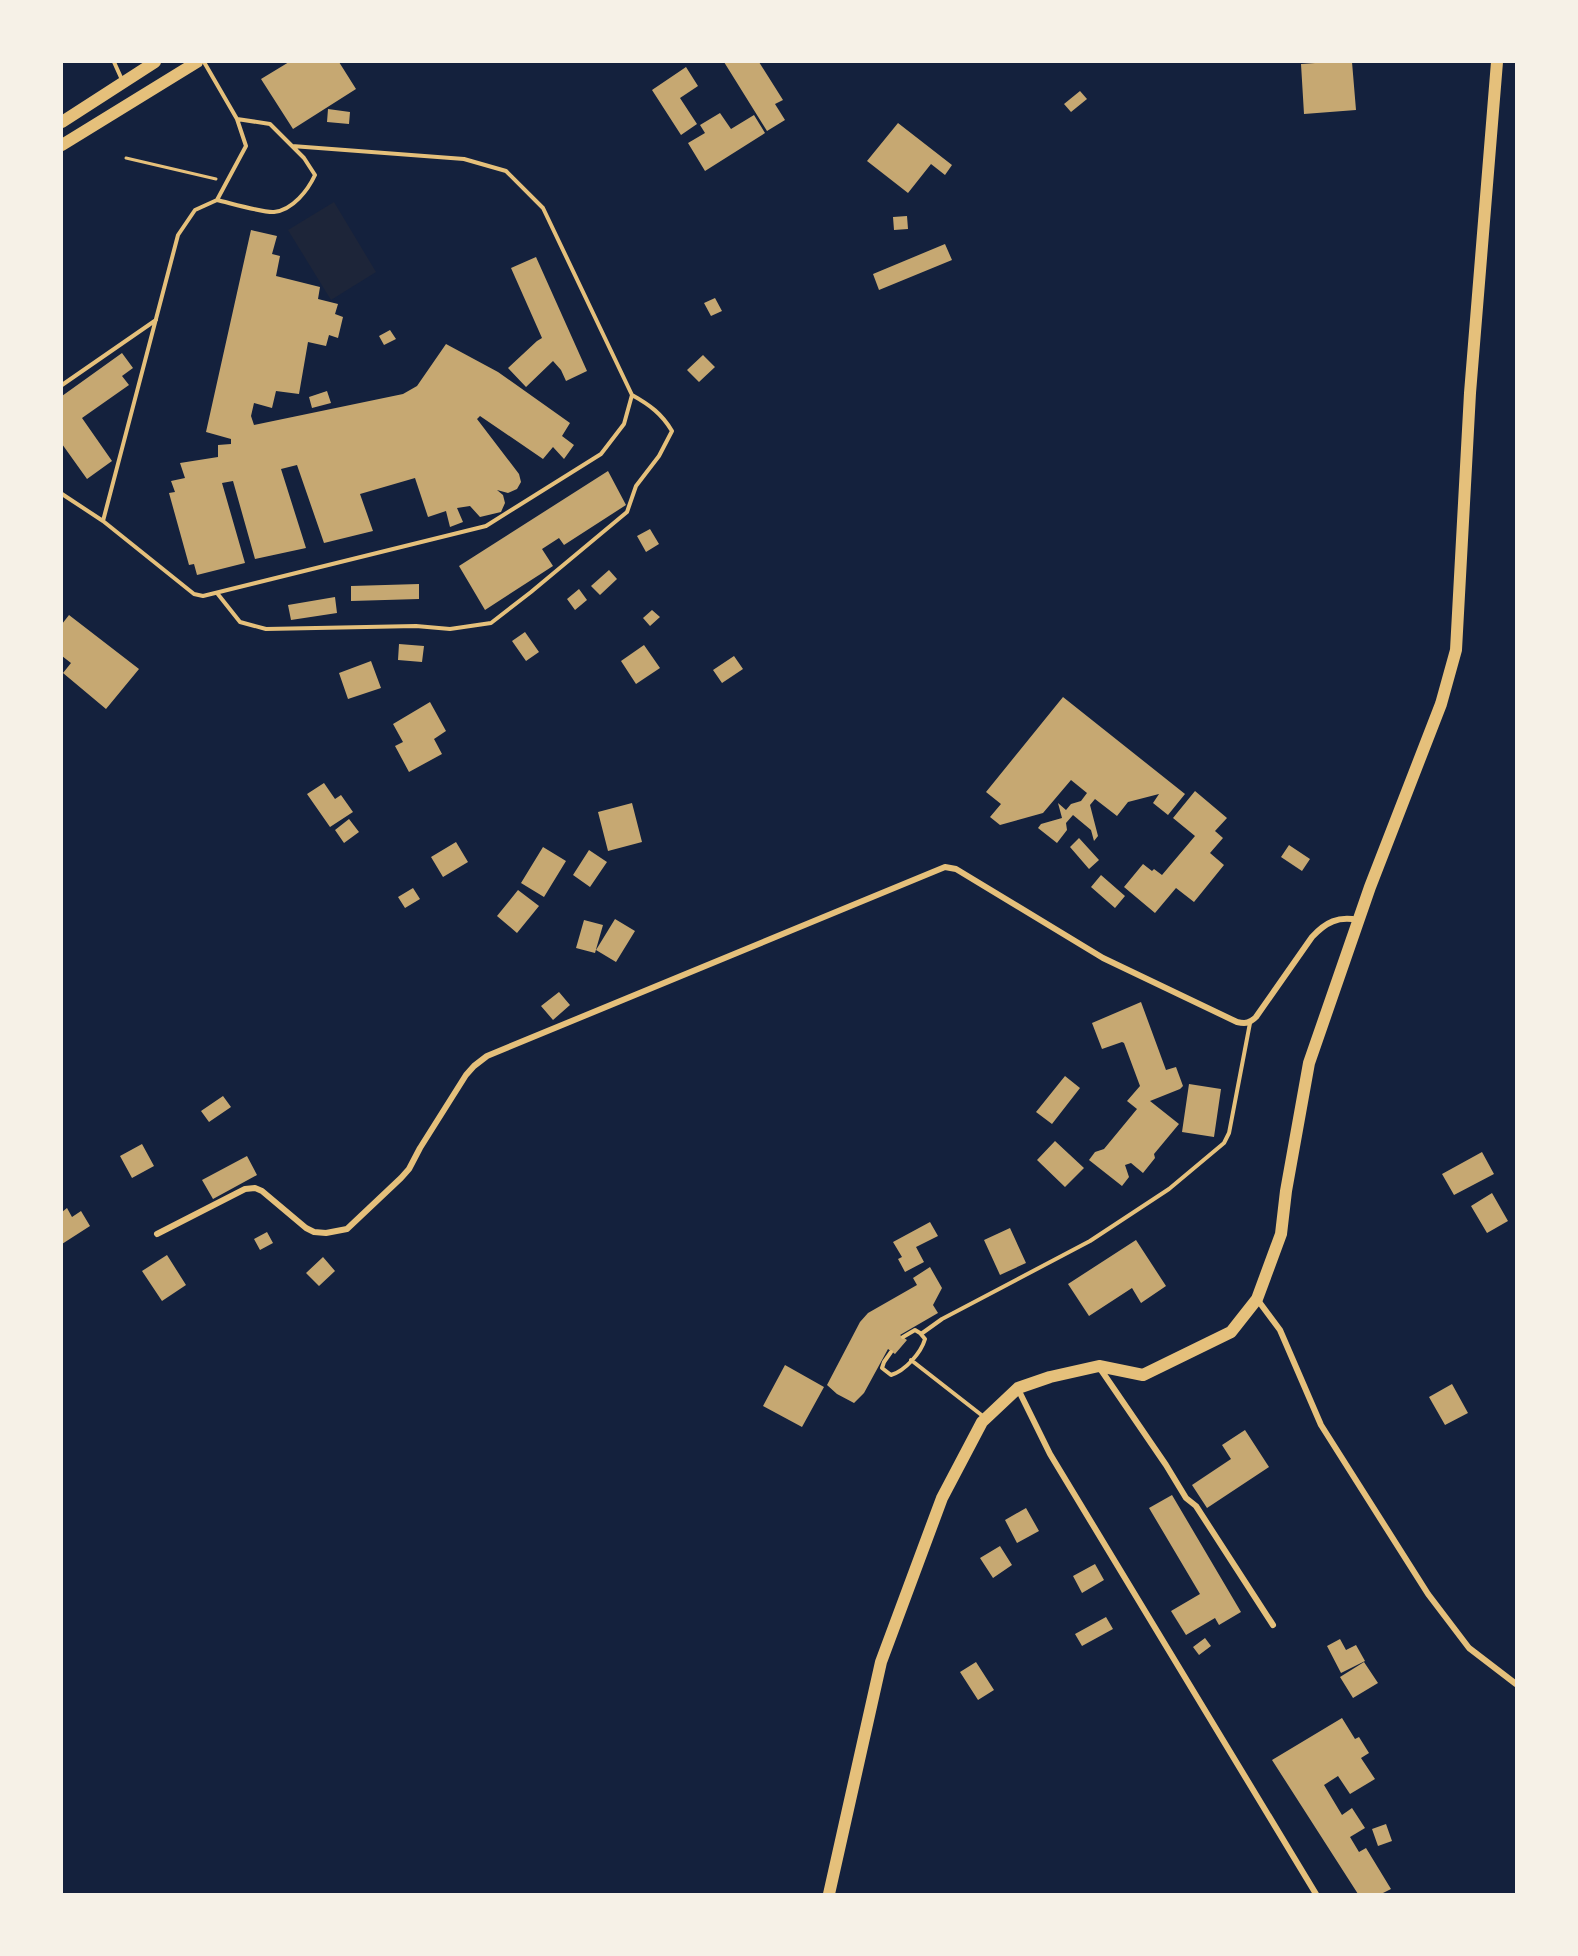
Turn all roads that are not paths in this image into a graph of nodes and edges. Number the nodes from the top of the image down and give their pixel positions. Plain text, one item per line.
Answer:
1 (114, 62) edge
2 (155, 62) edge
3 (197, 62) edge
4 (204, 62) edge
5 (1497, 62) edge
6 (123, 82) junction
7 (88, 105) junction
8 (237, 119) junction
9 (100, 121) junction
10 (62, 122) edge
11 (62, 145) edge
12 (292, 146) junction
13 (218, 200) junction
14 (157, 319) junction
15 (62, 385) edge
16 (632, 395) junction
17 (62, 494) edge
18 (103, 521) junction
19 (217, 593) junction
20 (1358, 920) junction
21 (1250, 1023) junction
22 (157, 1234) dead end
23 (1257, 1299) junction
24 (921, 1334) junction
25 (903, 1337) dead end
26 (891, 1352) dead end
27 (911, 1360) junction
28 (1098, 1366) junction
29 (1018, 1388) junction
30 (986, 1418) junction
31 (1273, 1625) dead end
32 (1516, 1684) edge
33 (829, 1894) edge
34 (1316, 1894) edge

1 - 6 lane
2 - 6 main road
3 - 9 main road
4 - 8 lane
5 - 20 main road
6 - 7 main road
7 - 9 main road
7 - 10 main road
8 - 12 lane
8 - 13 lane
9 - 11 main road
12 - 13 lane
12 - 16 lane
13 - 14 lane
14 - 15 lane
14 - 18 lane
16 - 19 lane
16 - 19 lane
17 - 18 lane
18 - 19 lane
20 - 21 street
20 - 23 main road
21 - 22 street
21 - 24 lane
23 - 28 main road
23 - 32 street
24 - 25 lane
24 - 27 lane
26 - 27 lane
27 - 30 lane
28 - 29 main road
28 - 31 street
29 - 30 main road
29 - 34 street
30 - 33 main road

